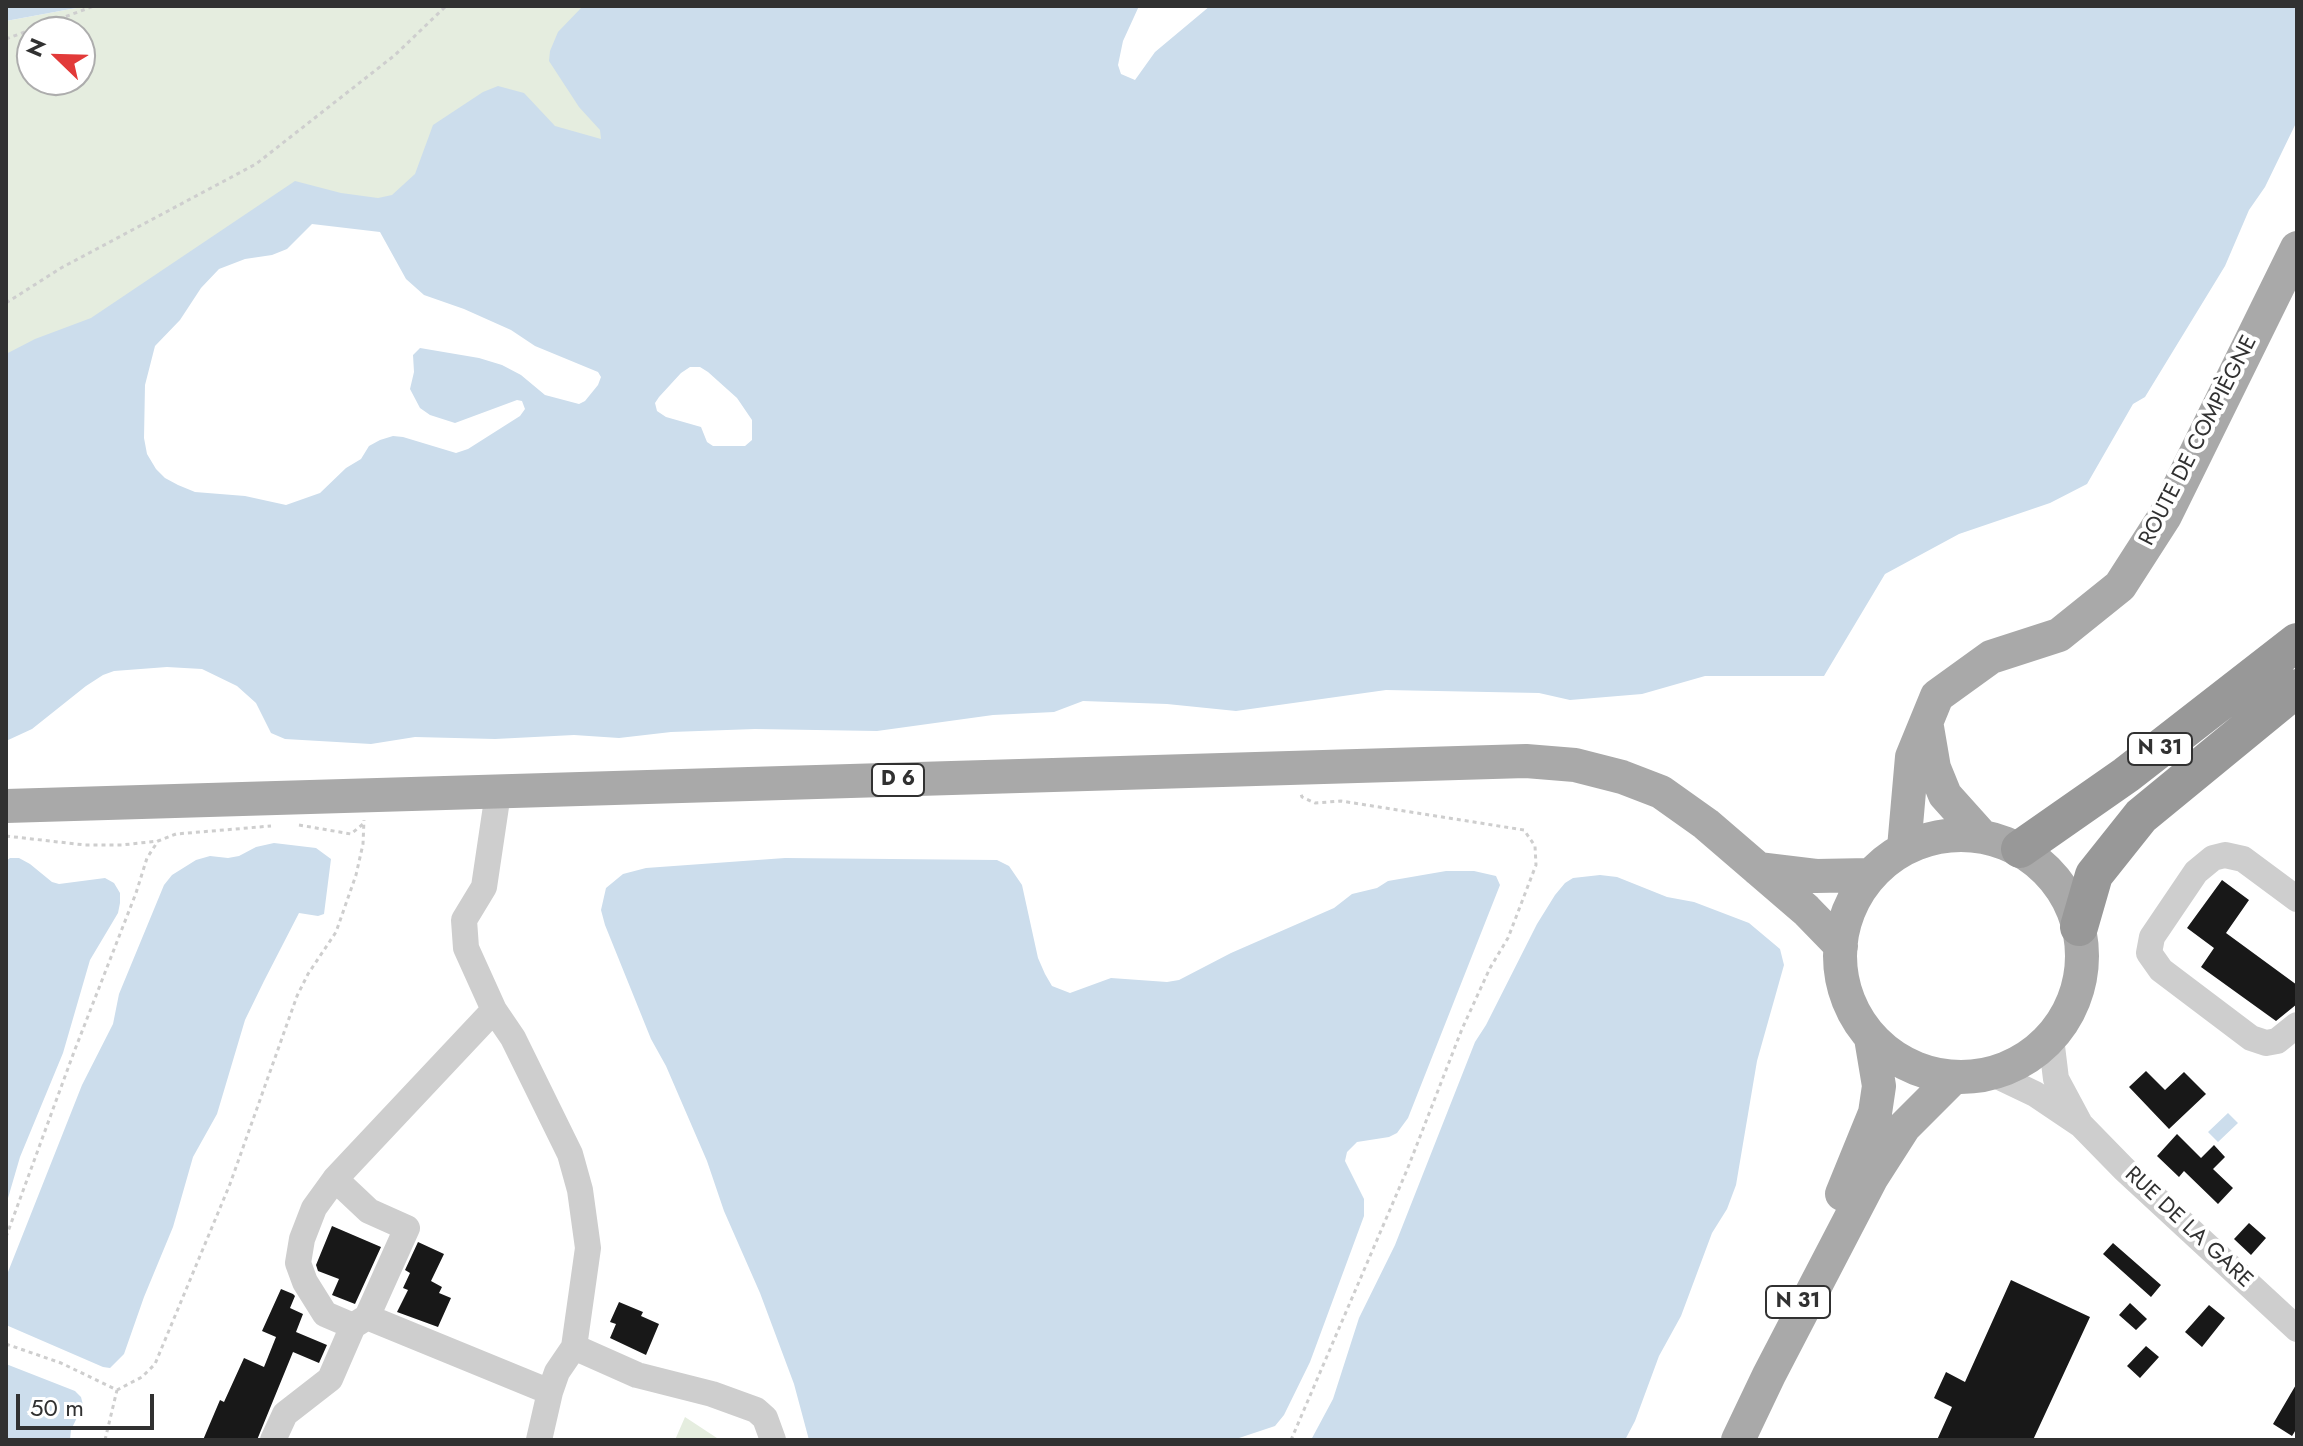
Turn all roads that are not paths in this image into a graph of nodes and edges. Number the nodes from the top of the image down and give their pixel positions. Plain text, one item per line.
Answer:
1 (2297, 248) edge
2 (2297, 642) edge
3 (2297, 688) edge
4 (1926, 720) junction
5 (498, 793) junction
6 (6, 806) edge
7 (1980, 834) junction
8 (1904, 848) junction
9 (2020, 849) junction
10 (1758, 869) junction
11 (1870, 875) junction
12 (2297, 899) edge
13 (2079, 927) junction
14 (1841, 946) junction
15 (494, 1010) junction
16 (2297, 1025) edge
17 (1871, 1038) junction
18 (2051, 1038) junction
19 (1991, 1073) junction
20 (1953, 1078) junction
21 (2081, 1125) junction
22 (335, 1179) junction
23 (360, 1321) junction
24 (2297, 1329) edge
25 (574, 1347) junction
26 (1769, 1375) junction
27 (550, 1392) junction
28 (273, 1440) edge
29 (539, 1440) edge
30 (773, 1440) edge
31 (1738, 1440) edge

1 - 4 main road, ROUTE DE COMPIÈGNE
2 - 9 highway, N 31
3 - 13 highway, N 31
4 - 7 main road
4 - 8 main road, ROUTE DE COMPIÈGNE
5 - 6 main road, D 6
5 - 10 main road, D 6
5 - 15 street
7 - 8 main road
7 - 9 main road
8 - 11 main road
9 - 13 main road
10 - 11 main road
10 - 14 main road, D 6
11 - 14 main road
12 - 16 street
13 - 18 main road
14 - 17 main road
15 - 22 street
15 - 25 street
17 - 20 main road
17 - 26 main road, N 31
18 - 19 main road
18 - 21 street, RUE DE LA GARE
19 - 20 main road
19 - 21 street, RUE DE LA GARE
20 - 26 main road, N 31
21 - 24 street, RUE DE LA GARE
22 - 23 street
22 - 23 street
23 - 27 street
23 - 28 street
25 - 27 street
25 - 30 street
26 - 31 main road, N 31
27 - 29 street

